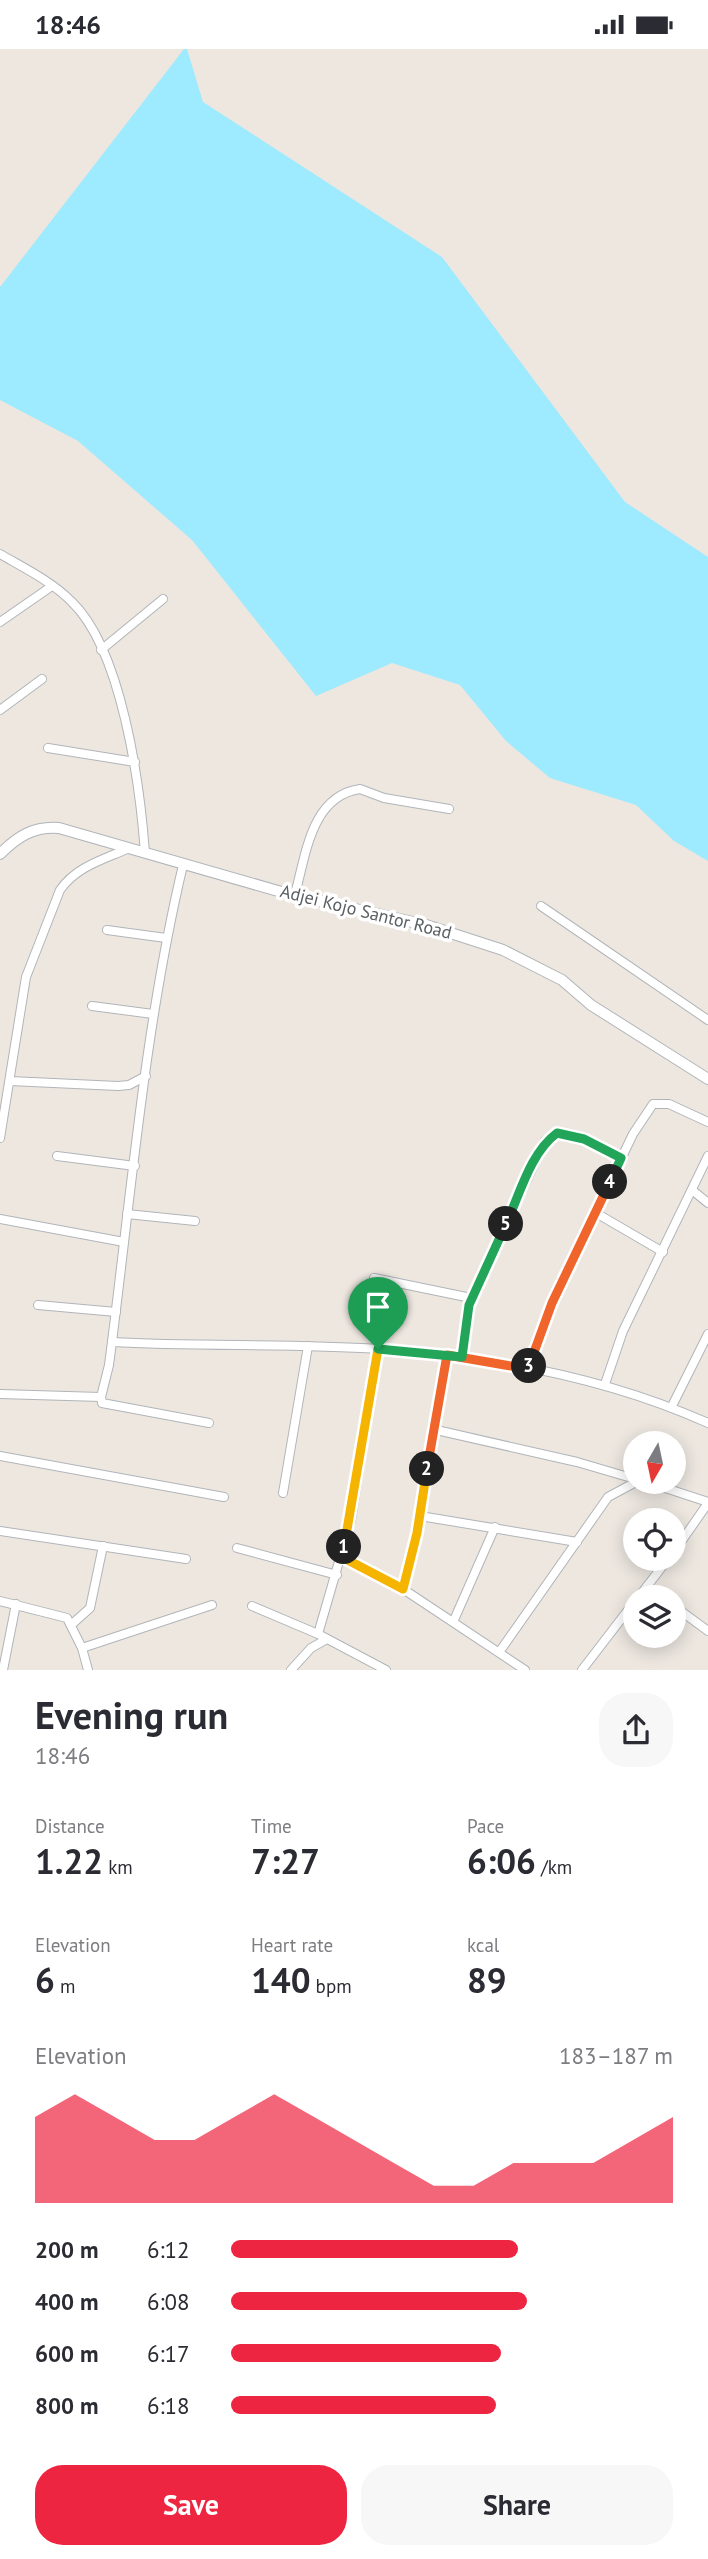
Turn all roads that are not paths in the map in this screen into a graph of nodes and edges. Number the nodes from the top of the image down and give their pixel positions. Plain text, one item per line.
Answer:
1 (0, 554) edge
2 (52, 586) junction
3 (163, 599) dead end
4 (0, 622) edge
5 (101, 650) junction
6 (42, 679) dead end
7 (0, 710) edge
8 (48, 748) dead end
9 (135, 762) junction
10 (449, 809) dead end
11 (127, 849) junction
12 (145, 853) junction
13 (0, 854) edge
14 (183, 865) junction
15 (295, 894) junction
16 (541, 906) dead end
17 (107, 930) dead end
18 (166, 938) junction
19 (92, 1006) dead end
20 (153, 1014) junction
21 (708, 1020) edge
22 (146, 1076) junction
23 (707, 1076) edge
24 (10, 1081) junction
25 (2, 1113) edge
26 (708, 1122) edge
27 (0, 1138) edge
28 (57, 1156) dead end
29 (708, 1156) edge
30 (621, 1158) junction
31 (135, 1166) junction
32 (692, 1190) junction
33 (708, 1203) edge
34 (596, 1213) junction
35 (127, 1214) junction
36 (0, 1220) edge
37 (195, 1221) dead end
38 (124, 1243) junction
39 (663, 1252) junction
40 (374, 1278) dead end
41 (471, 1298) junction
42 (38, 1305) dead end
43 (116, 1312) junction
44 (708, 1334) edge
45 (112, 1342) junction
46 (308, 1346) junction
47 (378, 1349) junction
48 (447, 1355) junction
49 (462, 1357) junction
50 (528, 1369) junction
51 (604, 1384) junction
52 (0, 1394) edge
53 (102, 1397) junction
54 (672, 1406) junction
55 (209, 1423) dead end
56 (708, 1423) edge
57 (432, 1429) junction
58 (0, 1456) edge
59 (623, 1477) edge
60 (623, 1488) edge
61 (283, 1493) dead end
62 (686, 1495) edge
63 (224, 1497) dead end
64 (708, 1502) edge
65 (420, 1516) junction
66 (495, 1527) junction
67 (0, 1531) edge
68 (686, 1534) edge
69 (577, 1542) junction
70 (103, 1546) junction
71 (237, 1548) dead end
72 (342, 1557) junction
73 (186, 1559) dead end
74 (659, 1571) edge
75 (337, 1575) junction
76 (648, 1585) edge
77 (403, 1589) junction
78 (0, 1601) edge
79 (16, 1604) junction
80 (212, 1605) dead end
81 (252, 1606) dead end
82 (686, 1615) edge
83 (623, 1618) edge
84 (454, 1621) junction
85 (71, 1625) junction
86 (708, 1631) edge
87 (318, 1634) junction
88 (327, 1639) junction
89 (82, 1648) junction
90 (500, 1651) junction
91 (384, 1669) edge
92 (586, 1669) edge
93 (3, 1670) edge
94 (88, 1670) edge
95 (291, 1670) edge
96 (525, 1670) edge

1 - 2 street
2 - 4 street
2 - 5 street
3 - 5 street
5 - 9 street
6 - 7 street
8 - 9 street
9 - 12 street
10 - 15 street
11 - 12 street, Adjei Kojo Santor Road
11 - 13 street, Adjei Kojo Santor Road
11 - 24 street
12 - 14 street, Adjei Kojo Santor Road
14 - 15 street, Adjei Kojo Santor Road
14 - 18 street
15 - 23 street, Adjei Kojo Santor Road
16 - 21 street
17 - 18 street
18 - 20 street
19 - 20 street
20 - 22 street
22 - 24 street
22 - 31 street
24 - 25 street
25 - 27 street
26 - 30 street
28 - 31 street
29 - 32 street
30 - 34 street
30 - 41 street
31 - 35 street
32 - 33 street
32 - 39 street
34 - 39 street
34 - 50 street
35 - 37 street
35 - 38 street
36 - 38 street
38 - 43 street
39 - 51 street
40 - 41 street
41 - 49 street
42 - 43 street
43 - 45 street
44 - 54 street
45 - 46 street
45 - 53 street
46 - 47 street
46 - 61 street
47 - 48 street
47 - 72 street
48 - 49 street
48 - 57 street
49 - 50 street
50 - 51 street
51 - 54 street
52 - 53 street
53 - 55 street
54 - 56 street
57 - 59 street
57 - 65 street
58 - 63 street
60 - 69 street
62 - 64 street
64 - 68 street
65 - 66 street
65 - 77 street
66 - 69 street
66 - 84 street
67 - 70 street
69 - 90 street
70 - 73 street
70 - 85 street
71 - 75 street
72 - 75 street
72 - 77 street
74 - 76 street
75 - 87 street
77 - 84 street
78 - 79 street
79 - 85 street
79 - 93 street
80 - 89 street
81 - 87 street
82 - 86 street
83 - 92 street
84 - 90 street
85 - 89 street
87 - 88 street
88 - 91 street
88 - 95 street
89 - 94 street
90 - 96 street

